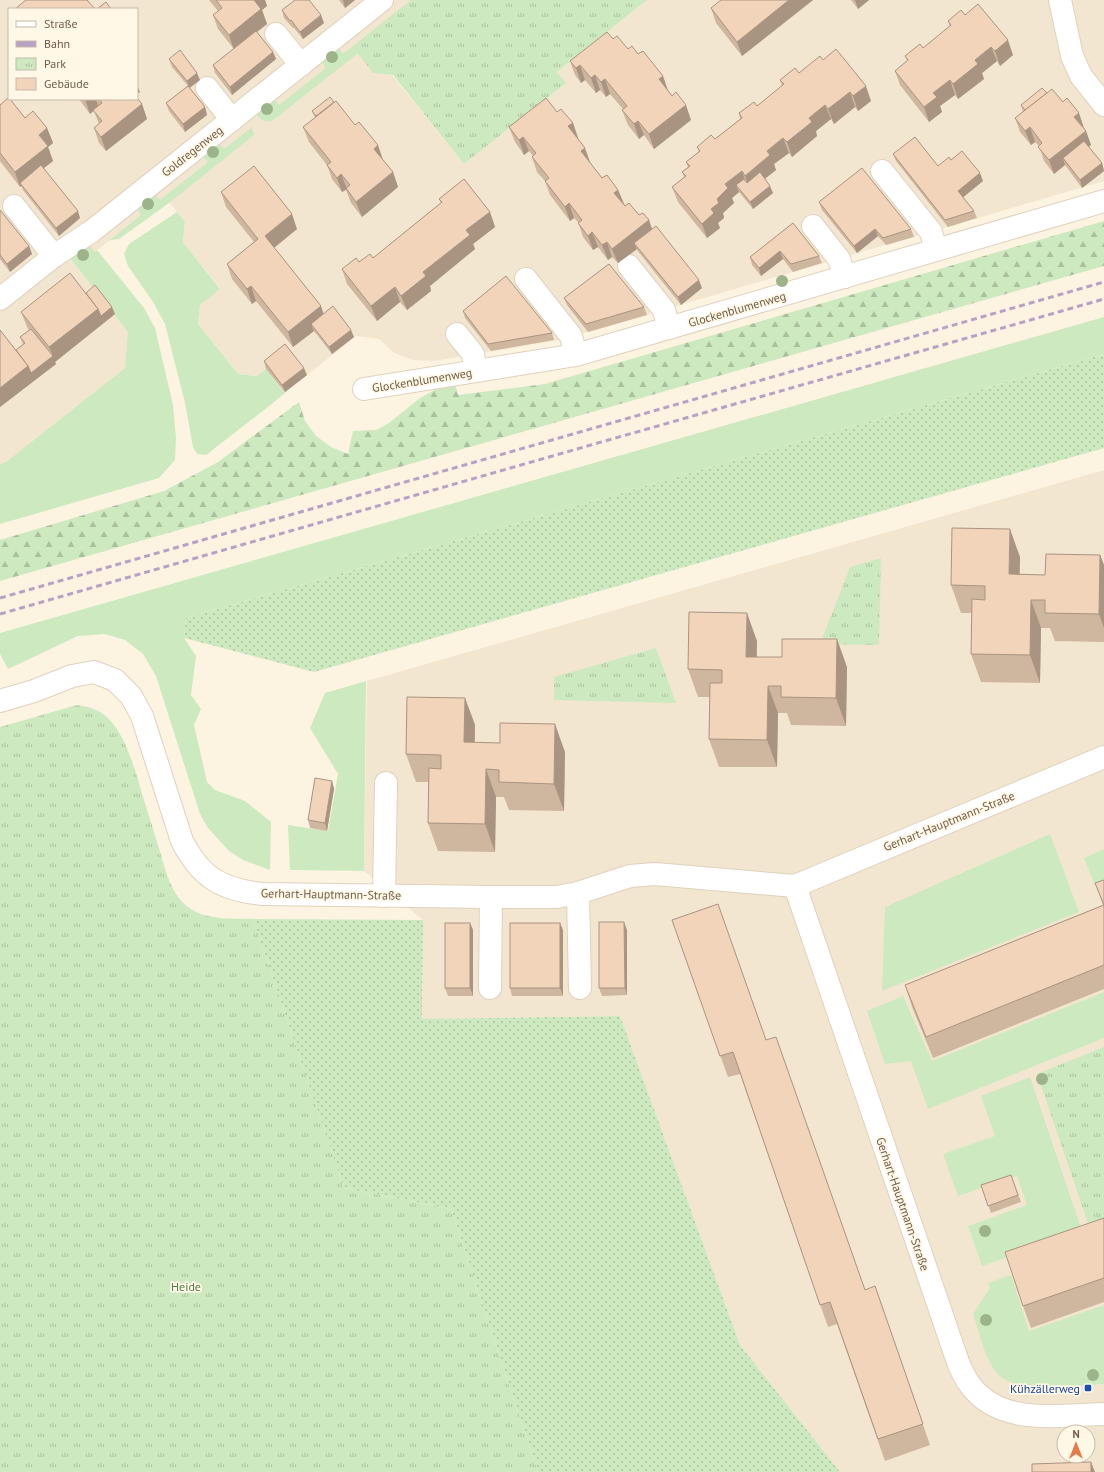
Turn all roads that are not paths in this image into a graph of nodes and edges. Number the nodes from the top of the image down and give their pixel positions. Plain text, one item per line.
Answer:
1 (382, 0) edge
2 (1060, 0) edge
3 (276, 34) dead end
4 (301, 65) junction
5 (207, 88) dead end
6 (1104, 105) edge
7 (232, 120) junction
8 (882, 171) dead end
9 (1104, 201) edge
10 (14, 206) dead end
11 (813, 226) dead end
12 (936, 250) junction
13 (54, 256) junction
14 (629, 266) dead end
15 (845, 277) junction
16 (526, 279) dead end
17 (0, 299) edge
18 (669, 328) junction
19 (457, 334) dead end
20 (576, 355) junction
21 (476, 371) junction
22 (364, 389) dead end
23 (0, 701) edge
24 (1104, 757) edge
25 (386, 783) dead end
26 (795, 886) junction
27 (578, 893) junction
28 (384, 896) junction
29 (491, 897) junction
30 (490, 988) dead end
31 (580, 988) dead end
32 (1104, 1414) edge

1 - 4 street, Goldregenweg
2 - 6 street
3 - 4 street
4 - 7 street, Goldregenweg
5 - 7 street
7 - 13 street, Goldregenweg
8 - 12 street
9 - 12 street, Glockenblumenweg
10 - 13 street
11 - 15 street
12 - 15 street, Glockenblumenweg
13 - 17 street, Goldregenweg
14 - 18 street
15 - 18 street, Glockenblumenweg
16 - 20 street
18 - 20 street, Glockenblumenweg
19 - 21 street
20 - 21 street, Glockenblumenweg
21 - 22 street, Glockenblumenweg
23 - 28 street, Gerhart-Hauptmann-Straße
24 - 26 street, Gerhart-Hauptmann-Straße
25 - 28 street
26 - 27 street, Gerhart-Hauptmann-Straße
26 - 32 street, Gerhart-Hauptmann-Straße
27 - 29 street, Gerhart-Hauptmann-Straße
27 - 31 street
28 - 29 street, Gerhart-Hauptmann-Straße
29 - 30 street

